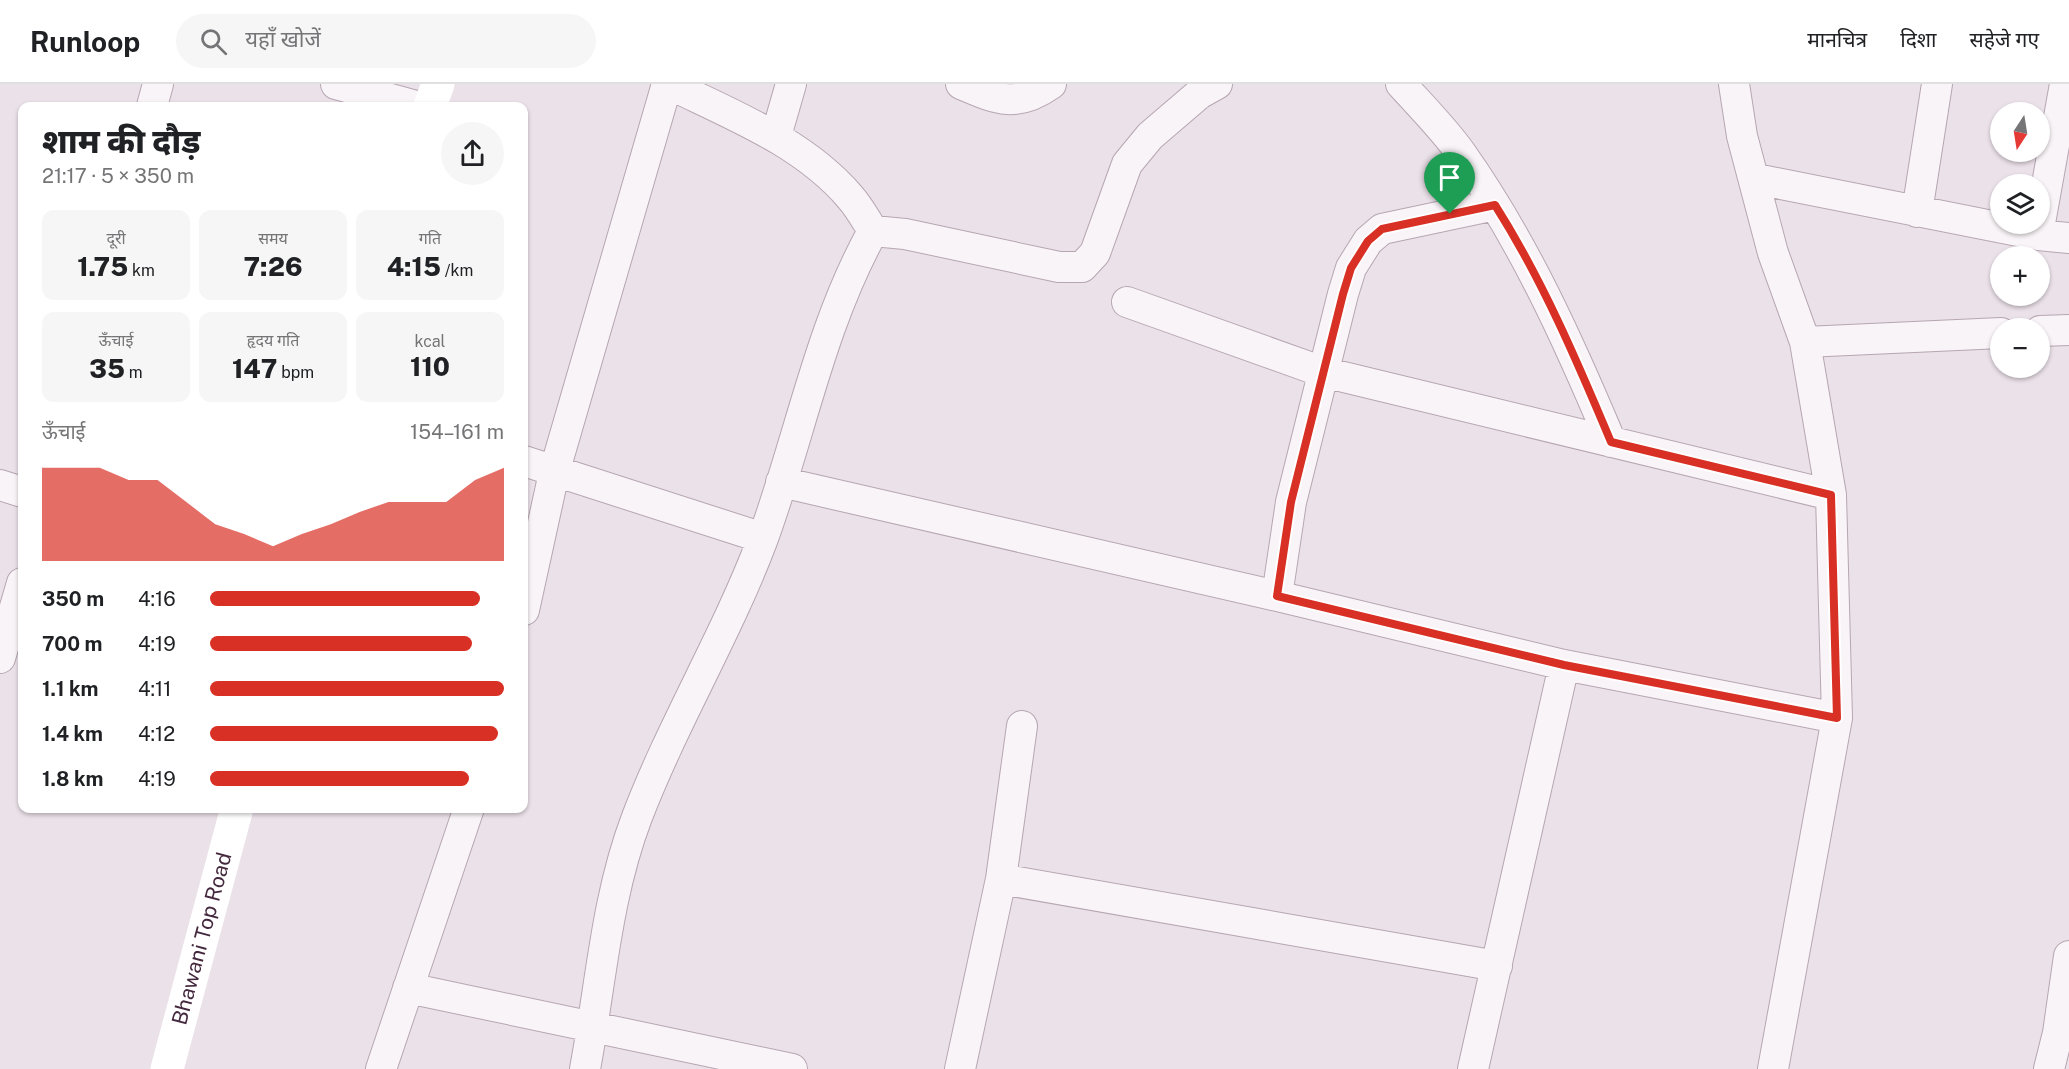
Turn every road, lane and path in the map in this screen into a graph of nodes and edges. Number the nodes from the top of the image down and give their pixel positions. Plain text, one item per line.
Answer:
1 (158, 84) edge
2 (336, 84) edge
3 (438, 84) edge
4 (668, 84) edge
5 (791, 84) edge
6 (961, 84) edge
7 (1051, 84) edge
8 (1217, 84) edge
9 (1401, 84) edge
10 (1734, 84) edge
11 (1937, 84) edge
12 (2065, 84) edge
13 (153, 102) edge
14 (401, 102) edge
15 (431, 102) edge
16 (776, 136) junction
17 (2049, 174) edge
18 (1756, 179) junction
19 (1495, 205) junction
20 (1917, 212) junction
21 (1990, 221) edge
22 (873, 231) junction
23 (2050, 231) edge
24 (2069, 238) edge
25 (1127, 302) dead end
26 (2069, 330) edge
27 (2050, 331) edge
28 (1990, 334) edge
29 (1805, 342) junction
30 (1323, 372) junction
31 (1611, 442) junction
32 (528, 463) edge
33 (554, 473) junction
34 (781, 482) junction
35 (0, 485) edge
36 (18, 491) edge
37 (1831, 495) junction
38 (763, 538) junction
39 (528, 592) edge
40 (1277, 596) junction
41 (18, 597) edge
42 (0, 658) edge
43 (1564, 665) junction
44 (1837, 718) junction
45 (1022, 726) dead end
46 (236, 813) edge
47 (467, 813) edge
48 (1001, 879) junction
49 (2069, 956) edge
50 (1497, 966) junction
51 (408, 988) junction
52 (592, 1028) junction
53 (2064, 1035) edge
54 (167, 1069) edge
55 (381, 1069) edge
56 (585, 1069) edge
57 (792, 1069) edge
58 (960, 1069) edge
59 (1473, 1069) edge
60 (1773, 1069) edge
61 (2049, 1069) edge

1 - 13 street
2 - 14 street
3 - 15 street
4 - 16 street
4 - 33 street
5 - 16 street
6 - 7 street
8 - 22 street
9 - 19 street
10 - 18 street
11 - 20 street
12 - 17 street
16 - 22 street
18 - 20 street
18 - 29 street
19 - 30 street
19 - 31 street
20 - 21 street
22 - 34 street
23 - 24 street
25 - 30 street
26 - 27 street
28 - 29 street
29 - 37 street
30 - 31 street
30 - 40 street
31 - 37 street
32 - 33 street
33 - 38 street
33 - 39 street
34 - 38 street
34 - 40 street
35 - 36 street
37 - 44 street
38 - 52 street
40 - 43 street
41 - 42 street
43 - 44 street
43 - 50 street
44 - 60 street
45 - 48 street
46 - 54 street, Bhawani Top Road
47 - 51 street
48 - 50 street
48 - 58 street
49 - 53 street
50 - 59 street
51 - 52 street
51 - 55 street
52 - 56 street
52 - 57 street
53 - 61 street

